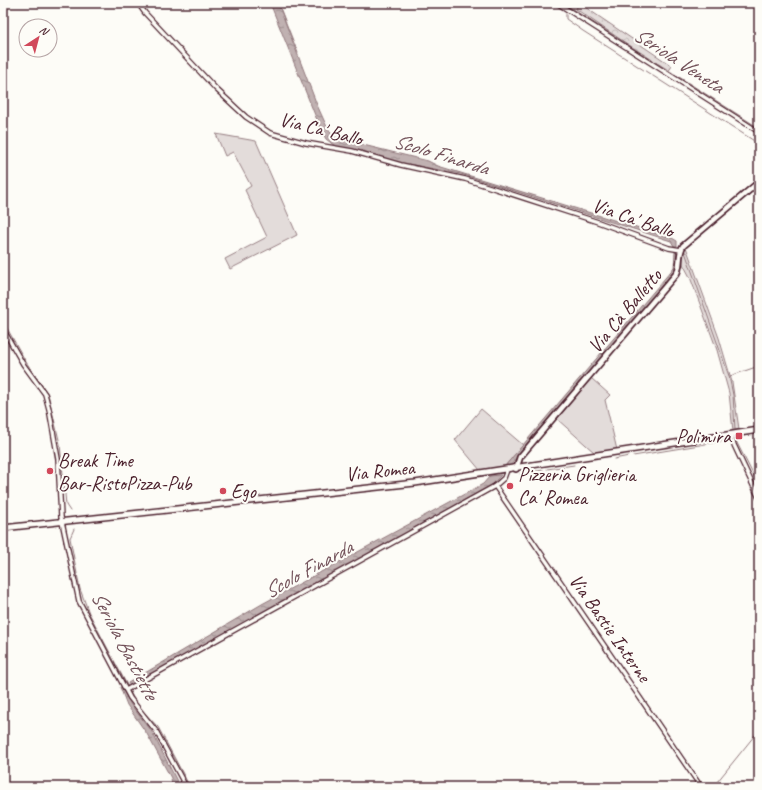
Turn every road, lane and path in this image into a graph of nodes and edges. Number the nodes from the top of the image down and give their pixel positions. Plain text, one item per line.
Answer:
1 (138, 3) edge
2 (557, 3) edge
3 (759, 132) edge
4 (759, 182) edge
5 (681, 250) junction
6 (3, 329) edge
7 (759, 430) edge
8 (731, 434) junction
9 (516, 469) junction
10 (507, 470) junction
11 (494, 486) junction
12 (759, 498) edge
13 (62, 521) junction
14 (3, 528) edge
15 (128, 689) junction
16 (186, 787) edge
17 (701, 787) edge

1 - 5 street, Via Ca' Ballo
2 - 3 street
4 - 5 street
5 - 9 street, Via Cà Balletto
6 - 13 street
7 - 8 main road, Via Romea
8 - 9 main road, Via Romea
8 - 12 street
9 - 10 main road, Via Romea
10 - 11 street
10 - 13 main road, Via Romea
11 - 15 street
11 - 17 street, Via Bastie Interne
13 - 14 main road, Via Romea
13 - 15 street
15 - 16 street

